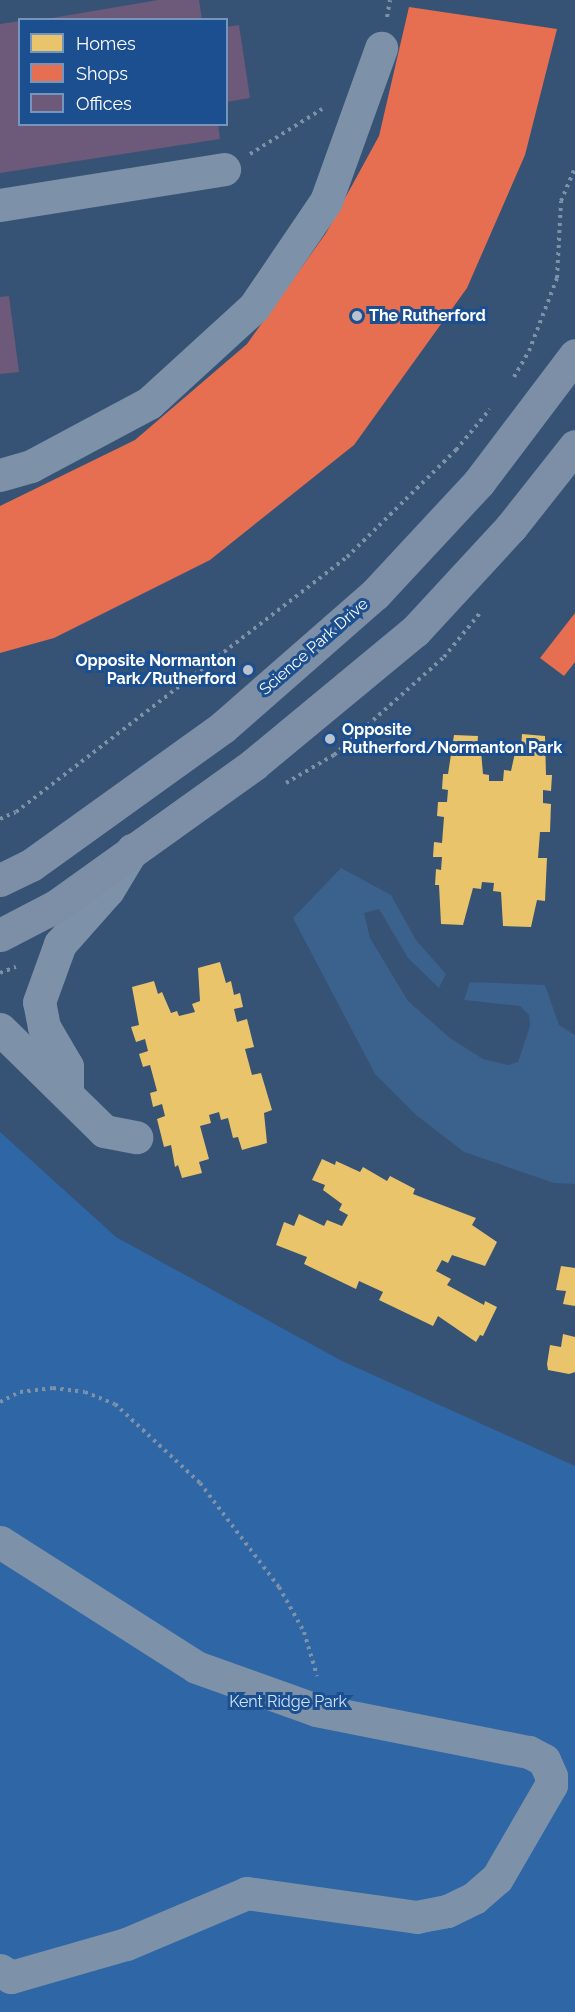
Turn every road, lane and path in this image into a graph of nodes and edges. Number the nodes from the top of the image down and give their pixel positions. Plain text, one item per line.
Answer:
1 (390, 0) edge
2 (383, 35) joint
3 (328, 101) dead end
4 (575, 168) edge
5 (224, 169) joint
6 (0, 205) edge
7 (575, 355) edge
8 (510, 385) dead end
9 (497, 401) dead end
10 (575, 446) edge
11 (0, 475) edge
12 (0, 819) edge
13 (133, 849) junction
14 (0, 880) edge
15 (0, 935) edge
16 (0, 1029) edge
17 (67, 1094) junction
18 (136, 1137) dead end
19 (0, 1402) edge
20 (0, 1542) edge
21 (316, 1710) junction
22 (0, 1970) edge

1 - 2 path
2 - 11 street
3 - 5 path
4 - 8 path
5 - 6 street
7 - 14 main road, Science Park Drive
9 - 12 path
10 - 13 main road
13 - 15 main road
13 - 17 street
16 - 17 street
17 - 18 street
19 - 21 path
20 - 21 street
21 - 22 street

